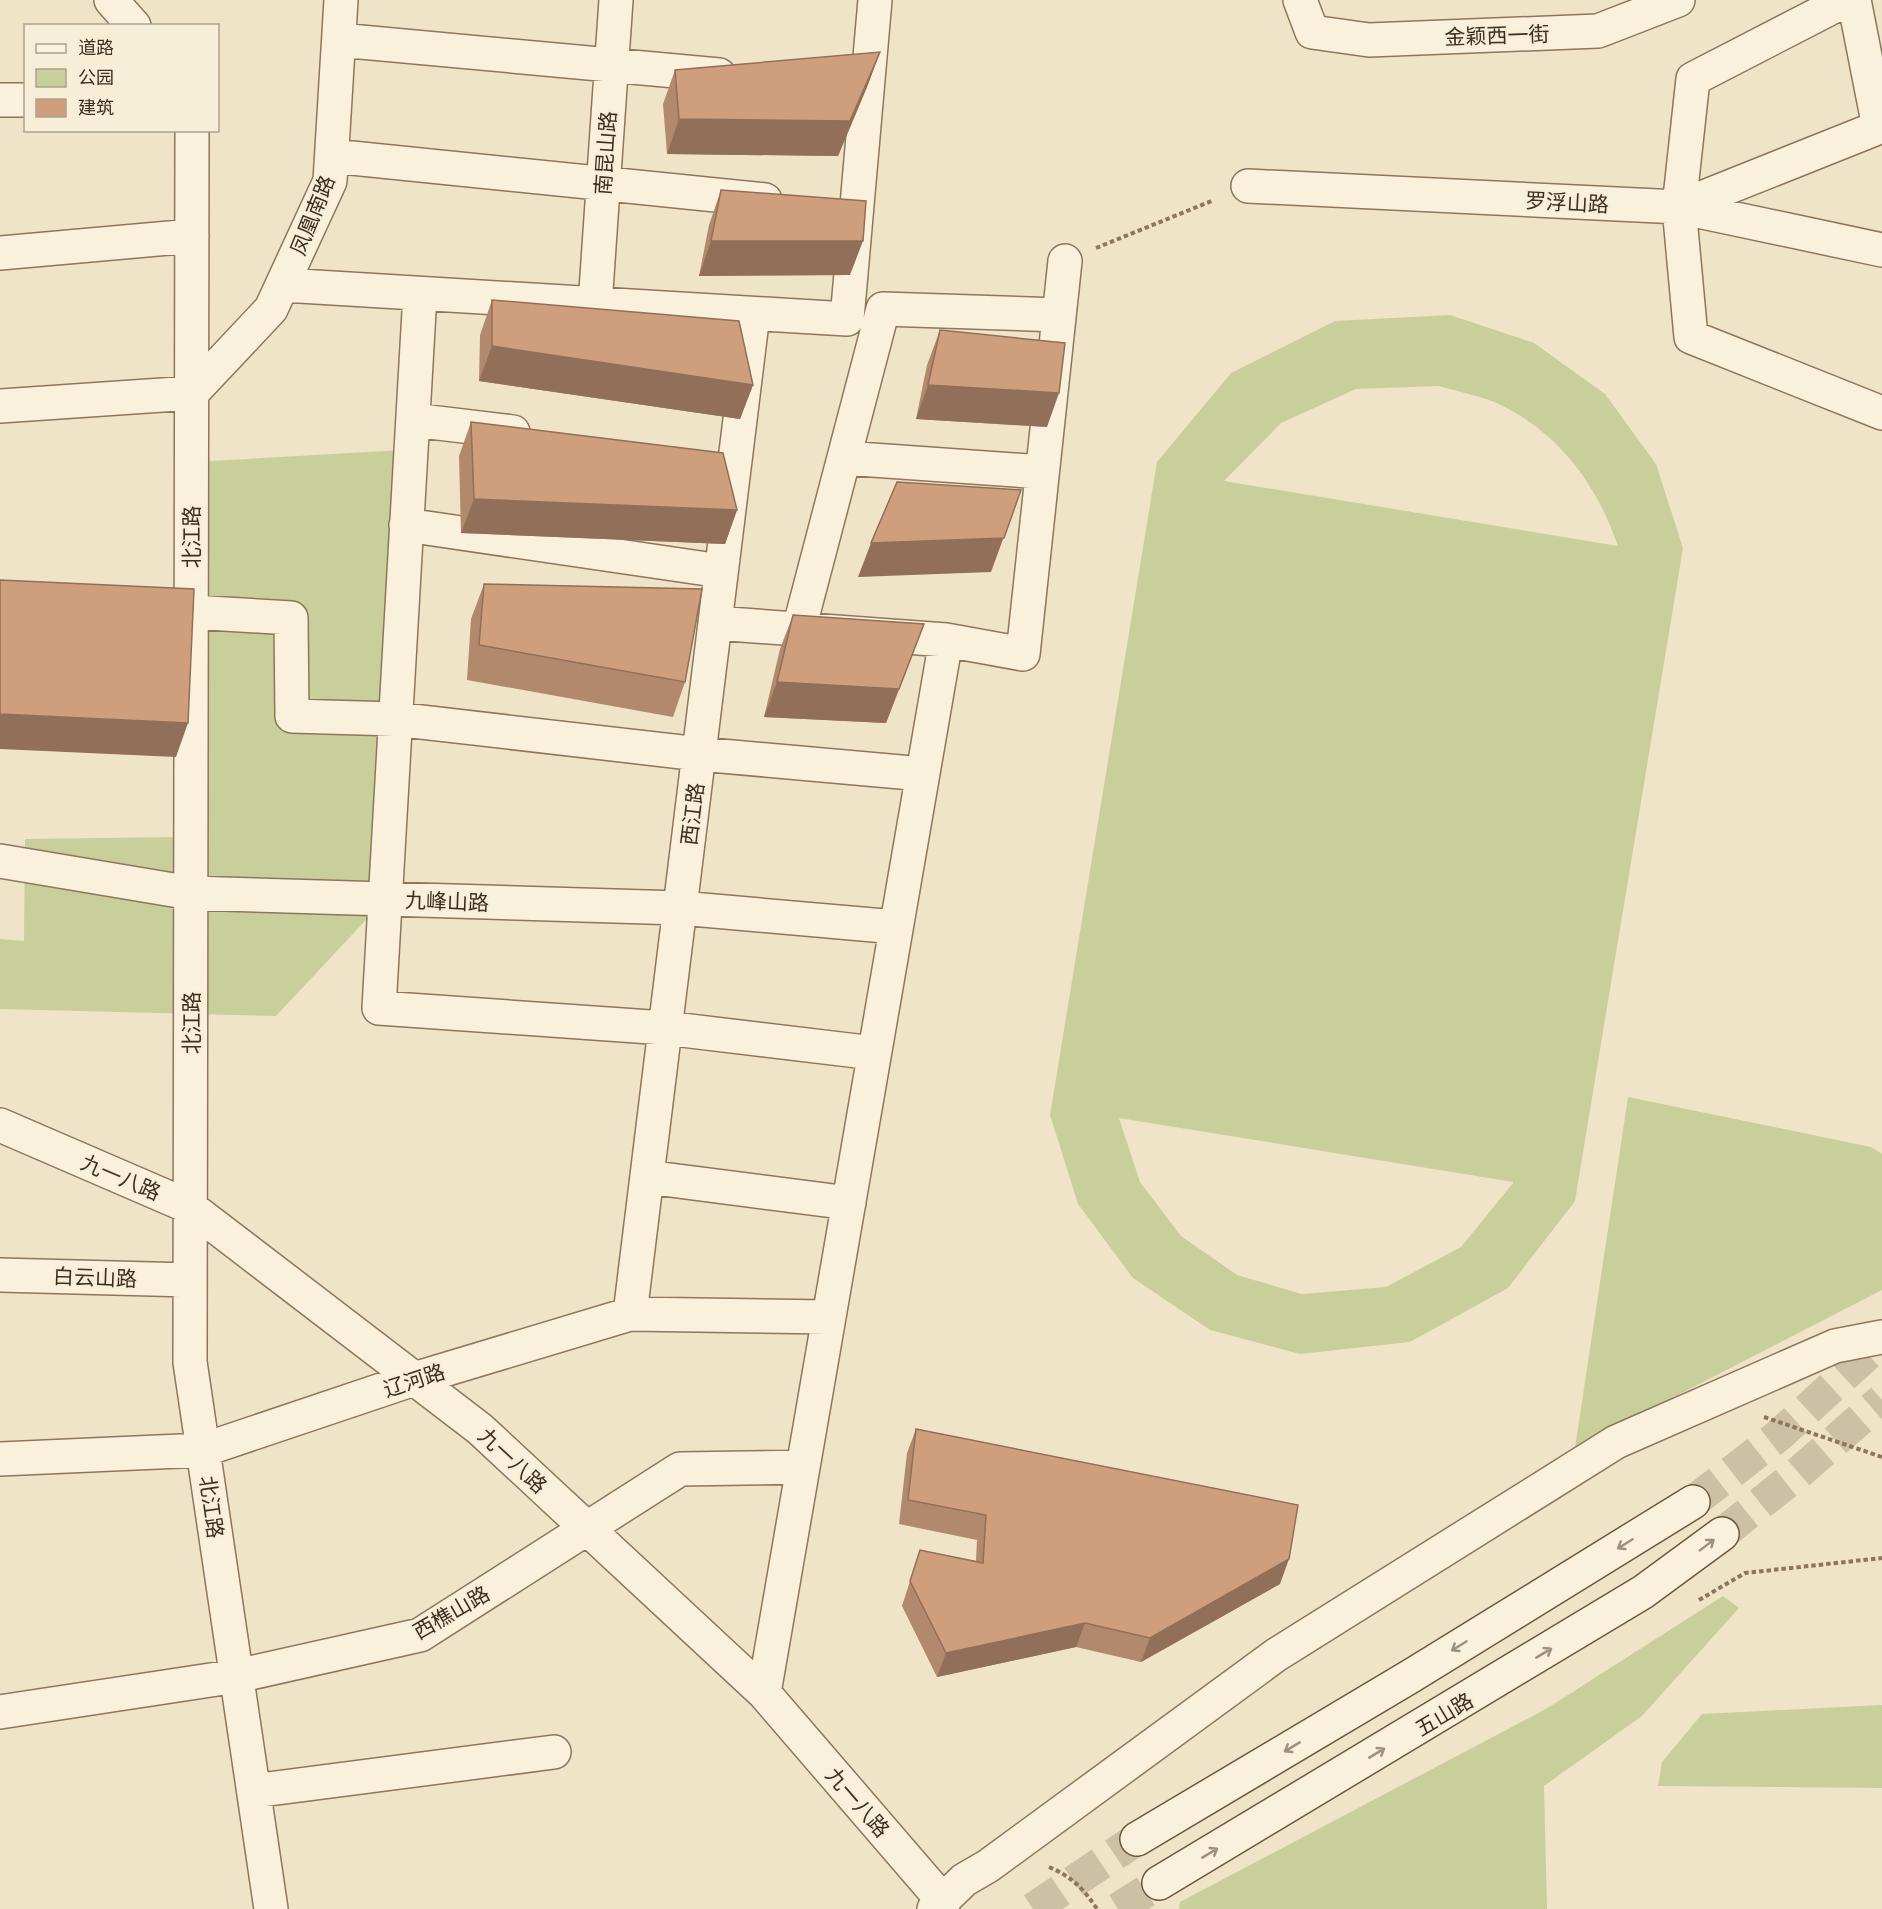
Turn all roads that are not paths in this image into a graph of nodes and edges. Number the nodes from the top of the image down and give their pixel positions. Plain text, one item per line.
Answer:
1 (111, 0) edge
2 (341, 0) edge
3 (616, 0) edge
4 (875, 0) edge
5 (1300, 0) edge
6 (1678, 0) edge
7 (1846, 0) edge
8 (1854, 0) edge
9 (132, 24) edge
10 (339, 40) junction
11 (611, 67) junction
12 (751, 78) edge
13 (832, 84) edge
14 (867, 87) junction
15 (0, 100) edge
16 (24, 100) edge
17 (1881, 127) edge
18 (192, 132) edge
19 (332, 156) junction
20 (603, 184) junction
21 (1248, 186) road end
22 (1679, 207) junction
23 (856, 210) junction
24 (192, 236) junction
25 (1882, 250) edge
26 (0, 253) edge
27 (1065, 261) road end
28 (282, 285) junction
29 (420, 294) junction
30 (595, 305) junction
31 (753, 314) junction
32 (1059, 315) junction
33 (192, 393) junction
34 (0, 406) edge
35 (1882, 413) edge
36 (413, 420) junction
37 (539, 435) edge
38 (700, 454) edge
39 (735, 458) junction
40 (844, 458) junction
41 (1042, 472) junction
42 (406, 525) junction
43 (721, 571) junction
44 (191, 612) junction
45 (715, 623) junction
46 (799, 629) junction
47 (946, 640) junction
48 (395, 719) junction
49 (699, 754) junction
50 (923, 774) junction
51 (0, 861) edge
52 (191, 893) junction
53 (385, 899) junction
54 (680, 908) junction
55 (896, 927) junction
56 (665, 1028) junction
57 (874, 1053) junction
58 (0, 1125) edge
59 (647, 1178) junction
60 (849, 1203) junction
61 (190, 1207) junction
62 (0, 1275) edge
63 (190, 1280) junction
64 (630, 1314) junction
65 (829, 1317) junction
66 (1882, 1336) edge
67 (414, 1379) junction
68 (203, 1450) junction
69 (0, 1459) edge
70 (803, 1467) junction
71 (1693, 1502) tunnel mouth
72 (586, 1529) junction
73 (1722, 1534) tunnel mouth
74 (237, 1676) junction
75 (764, 1693) junction
76 (0, 1712) edge
77 (554, 1752) dead end
78 (254, 1791) junction
79 (1137, 1839) tunnel mouth
80 (1159, 1883) tunnel mouth
81 (939, 1905) edge
82 (271, 1909) edge

1 - 9 street
2 - 10 street, 凤凰南路
3 - 11 street, 南昆山路
4 - 14 street
5 - 6 street, 金颖西一街
7 - 22 street
8 - 17 street
10 - 11 street
10 - 19 street, 凤凰南路
11 - 12 street
11 - 20 street, 南昆山路
13 - 14 street
14 - 23 street
15 - 16 street
17 - 22 street
18 - 24 street, 北江路
19 - 20 street
19 - 28 street, 凤凰南路
20 - 23 street
20 - 30 street, 南昆山路
21 - 22 street, 罗浮山路
22 - 25 street, 罗浮山路
22 - 35 street
23 - 31 street
24 - 26 street
24 - 33 street, 北江路
27 - 32 street
28 - 29 street
28 - 33 street, 凤凰南路
29 - 30 street
29 - 36 street
30 - 31 street
31 - 39 street, 西江路
32 - 40 street
32 - 41 street
33 - 34 street
33 - 44 street, 北江路
36 - 37 street
36 - 42 street
38 - 39 street
39 - 43 street, 西江路
40 - 41 street
40 - 46 street
41 - 47 street
42 - 43 street
42 - 48 street
43 - 45 street, 西江路
44 - 48 street
44 - 52 street, 北江路
45 - 46 street
45 - 49 street, 西江路
46 - 47 street
47 - 50 street
48 - 49 street
48 - 53 street
49 - 50 street
49 - 54 street, 西江路
50 - 55 street
51 - 52 street, 九峰山路
52 - 53 street, 九峰山路
52 - 61 street, 北江路
53 - 54 street, 九峰山路
53 - 56 street
54 - 55 street, 九峰山路
54 - 56 street, 西江路
55 - 57 street
56 - 57 street
56 - 59 street, 西江路
57 - 60 street
58 - 61 street, 九一八路
59 - 60 street
59 - 64 street, 西江路
60 - 65 street
61 - 63 street, 北江路
61 - 67 street, 九一八路
62 - 63 street, 白云山路
63 - 68 street, 北江路
64 - 65 street, 辽河路
64 - 67 street, 辽河路
65 - 70 street
66 - 81 street
67 - 68 street, 辽河路
67 - 72 street, 九一八路
68 - 69 street, 辽河路
68 - 74 street, 北江路
70 - 72 street, 西樵山路
70 - 75 street
71 -> 79 street
72 - 74 street, 西樵山路
72 - 75 street, 九一八路
80 -> 73 street, 五山路
74 - 76 street, 西樵山路
74 - 78 street, 北江路
75 - 81 street, 九一八路
77 - 78 street
78 - 82 street, 北江路

